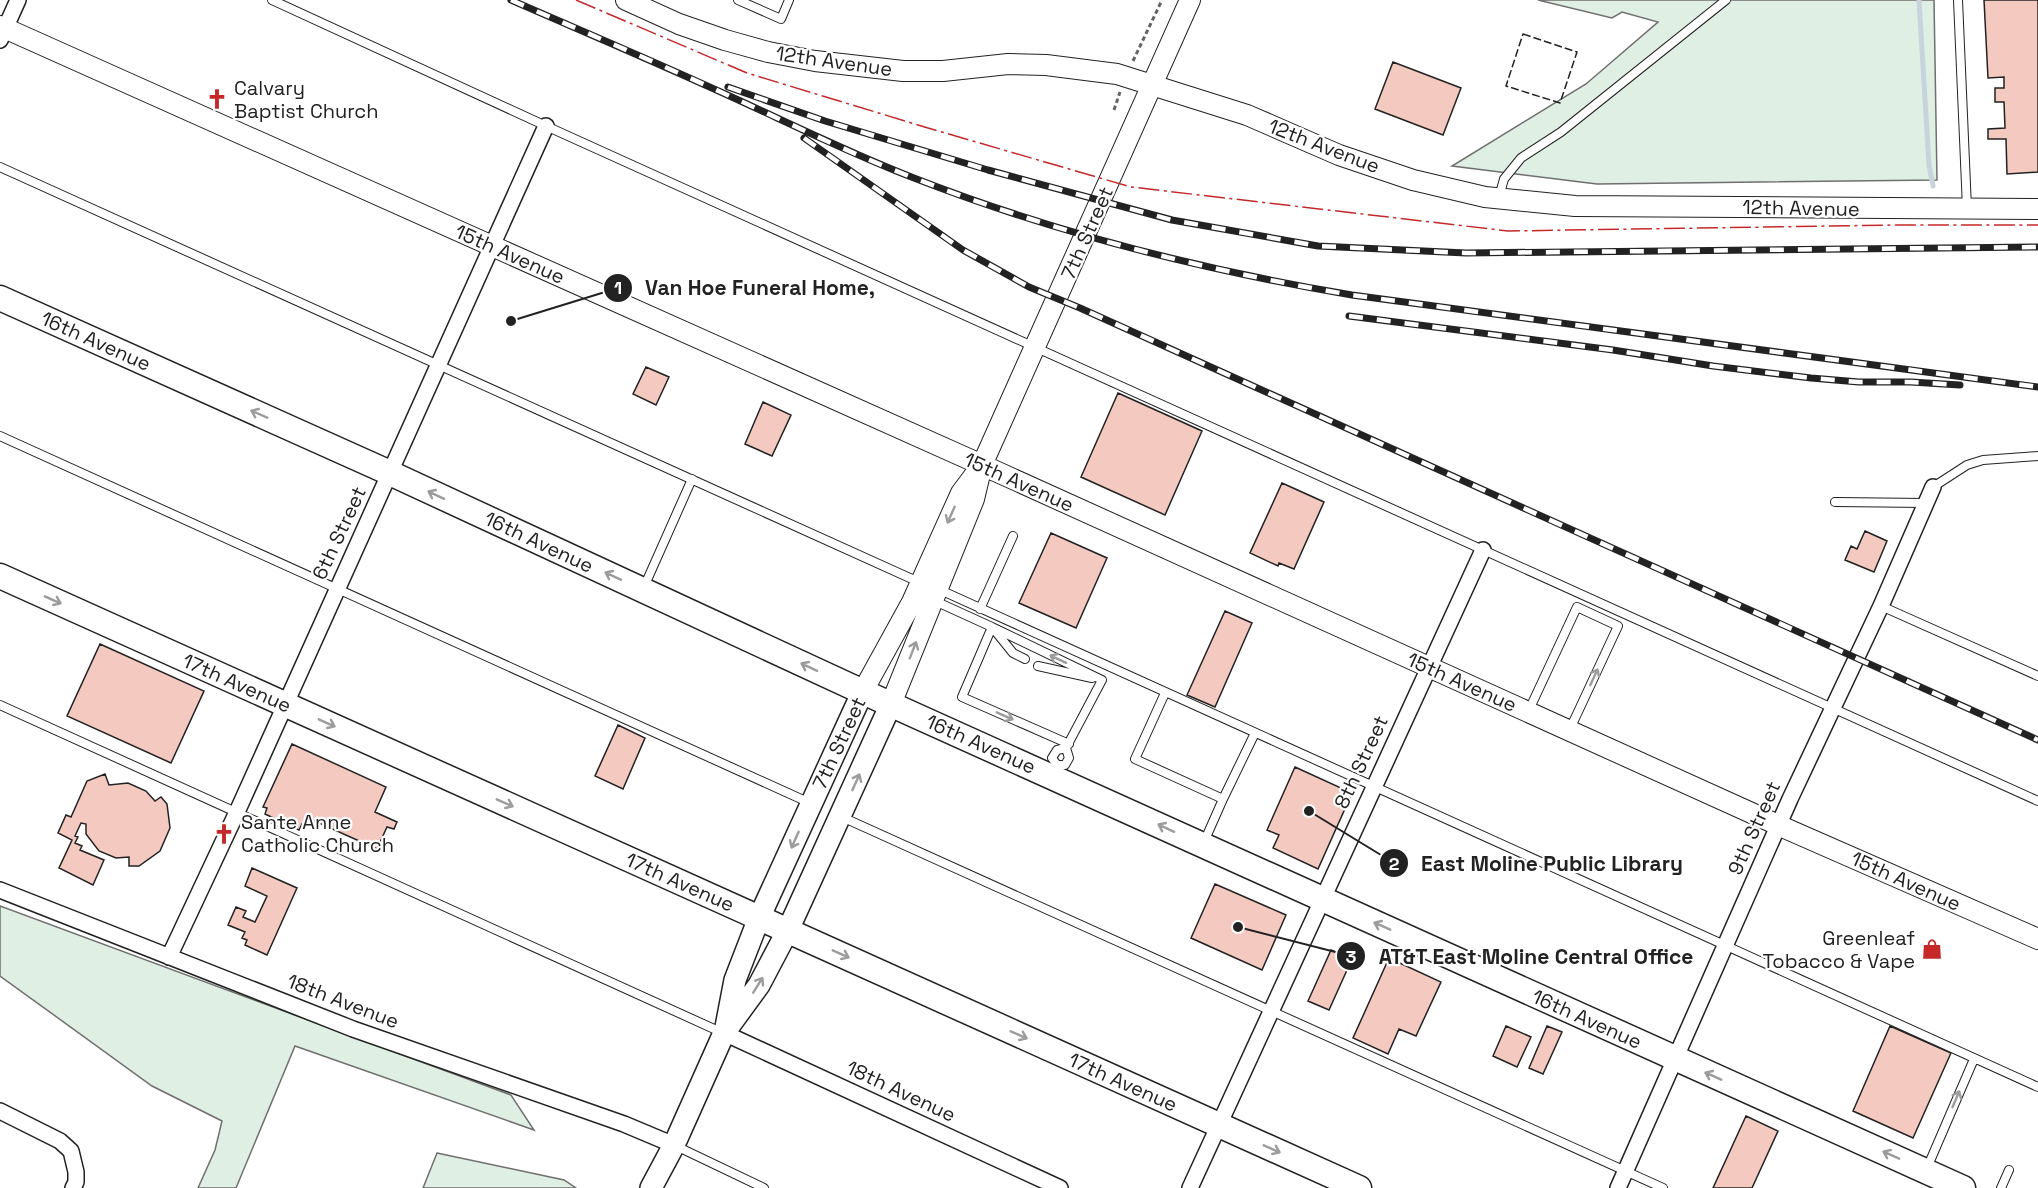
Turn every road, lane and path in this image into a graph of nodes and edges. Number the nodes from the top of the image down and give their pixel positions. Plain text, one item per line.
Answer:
1 (18, 0) edge
2 (272, 0) edge
3 (626, 0) edge
4 (738, 0) edge
5 (789, 0) edge
6 (1162, 0) edge
7 (1190, 0) edge
8 (1726, 0) edge
9 (1958, 0) edge
10 (2, 32) edge
11 (1126, 77) junction
12 (1153, 86) junction
13 (1114, 110) dead end
14 (546, 126) junction
15 (0, 167) edge
16 (1498, 199) junction
17 (2038, 209) edge
18 (1967, 210) junction
19 (491, 246) junction
20 (0, 298) edge
21 (1036, 347) junction
22 (438, 364) junction
23 (0, 436) edge
24 (2038, 456) edge
25 (981, 465) junction
26 (390, 473) junction
27 (692, 479) junction
28 (1933, 487) joint
29 (1835, 502) dead end
30 (1926, 503) junction
31 (1013, 536) dead end
32 (1483, 550) junction
33 (0, 576) edge
34 (337, 589) junction
35 (643, 590) junction
36 (930, 591) junction
37 (1881, 606) junction
38 (980, 609) junction
39 (992, 627) junction
40 (1024, 659) dead end
41 (1038, 666) dead end
42 (1428, 667) junction
43 (2038, 676) edge
44 (1102, 680) junction
45 (862, 691) junction
46 (1165, 693) junction
47 (284, 704) junction
48 (891, 704) junction
49 (0, 705) edge
50 (1833, 710) junction
51 (1528, 712) junction
52 (1569, 730) junction
53 (1255, 733) junction
54 (1067, 746) junction
55 (1054, 770) junction
56 (1372, 787) junction
57 (1223, 799) junction
58 (2038, 801) edge
59 (811, 803) junction
60 (237, 812) junction
61 (840, 816) junction
62 (1778, 825) junction
63 (1203, 845) junction
64 (0, 890) edge
65 (1322, 898) junction
66 (759, 918) junction
67 (788, 930) junction
68 (2038, 939) edge
69 (1725, 946) junction
70 (169, 957) junction
71 (1271, 1011) junction
72 (724, 1033) junction
73 (1674, 1059) junction
74 (1974, 1059) junction
75 (2038, 1087) edge
76 (0, 1111) edge
77 (1219, 1125) junction
78 (674, 1144) junction
79 (2009, 1170) dead end
80 (1626, 1171) junction
81 (1926, 1171) junction
82 (73, 1188) edge
83 (651, 1188) edge
84 (764, 1188) edge
85 (1060, 1188) edge
86 (1190, 1188) edge
87 (1359, 1188) edge
88 (1618, 1188) edge
89 (1663, 1188) edge
90 (1963, 1188) edge
91 (2001, 1188) edge

1 - 10 street
2 - 14 lane
3 - 11 street, 12th Avenue
4 - 5 lane
6 - 11 path
7 - 12 street, 7th Street
8 - 16 lane
9 - 18 lane
10 - 19 street, 15th Avenue
11 - 12 street, 12th Avenue
11 - 13 path
12 - 16 street, 12th Avenue
12 - 21 street, 7th Street
14 - 19 street, 6th Street
14 - 21 lane
15 - 22 lane
16 - 18 street, 12th Avenue
17 - 18 street, 12th Avenue
19 - 22 street, 6th Street
19 - 25 street, 15th Avenue
26 -> 20 main road, 16th Avenue
21 - 25 street, 7th Street
21 - 32 lane
22 - 26 street, 6th Street
22 - 27 lane
23 - 34 lane
24 - 28 lane
25 - 36 street, 7th Street
25 - 42 street, 15th Avenue
26 - 34 street, 6th Street
35 -> 26 main road, 16th Avenue
27 - 35 lane
27 - 36 lane
28 - 30 street, 9th Street
29 - 30 lane
30 - 37 street, 9th Street
31 - 38 lane
32 - 42 street, 8th Street
32 - 50 lane
33 -> 47 main road, 17th Avenue
34 - 47 street, 6th Street
34 - 59 lane
45 -> 35 main road, 16th Avenue
36 - 38 lane
36 - 39 lane
36 - 45 street, 7th Street
48 -> 36 street, 7th Street
37 - 43 lane
37 - 50 street, 9th Street
38 - 46 lane
39 - 40 lane
44 -> 39 lane
39 -> 54 lane
41 - 44 lane
42 - 51 street, 15th Avenue
42 - 56 street, 8th Street
44 - 54 lane
45 - 48 main road, 16th Avenue
45 - 59 main road, 7th Street
46 - 53 lane
46 - 57 lane
47 - 60 street, 6th Street
47 -> 66 main road, 17th Avenue
48 - 55 main road, 16th Avenue
61 -> 48 main road, 7th Street
49 - 60 lane
50 - 58 lane
50 - 62 street, 9th Street
51 - 52 street, 15th Avenue
52 -> 51 lane
52 - 62 street, 15th Avenue
53 - 56 lane
53 - 57 lane
54 - 55 lane
63 -> 55 main road, 16th Avenue
56 - 65 street, 8th Street
56 - 69 lane
57 - 63 lane
59 -> 66 main road, 7th Street
60 - 70 street, 6th Street
60 - 72 lane
61 - 67 main road, 7th Street
61 - 71 lane
62 - 68 street, 15th Avenue
62 - 69 street, 9th Street
63 - 65 main road, 16th Avenue
64 - 70 street, 18th Avenue
65 - 71 street, 8th Street
73 -> 65 main road, 16th Avenue
66 - 67 main road, 17th Avenue
66 - 72 main road, 7th Street
72 -> 67 main road, 7th Street
67 -> 77 main road, 17th Avenue
69 - 73 street, 9th Street
69 - 74 lane
70 - 78 street, 18th Avenue
71 - 77 street, 8th Street
71 - 80 lane
72 - 78 main road, 7th Street
72 - 85 street, 18th Avenue
73 - 80 street, 9th Street
81 -> 73 main road, 16th Avenue
74 - 75 lane
81 -> 74 lane
76 - 82 street
77 - 86 street, 8th Street
77 -> 87 main road, 17th Avenue
78 - 83 main road, 7th Street
78 - 84 lane
79 - 91 lane
80 - 88 street, 9th Street
80 - 89 lane
81 - 90 main road, 16th Avenue

